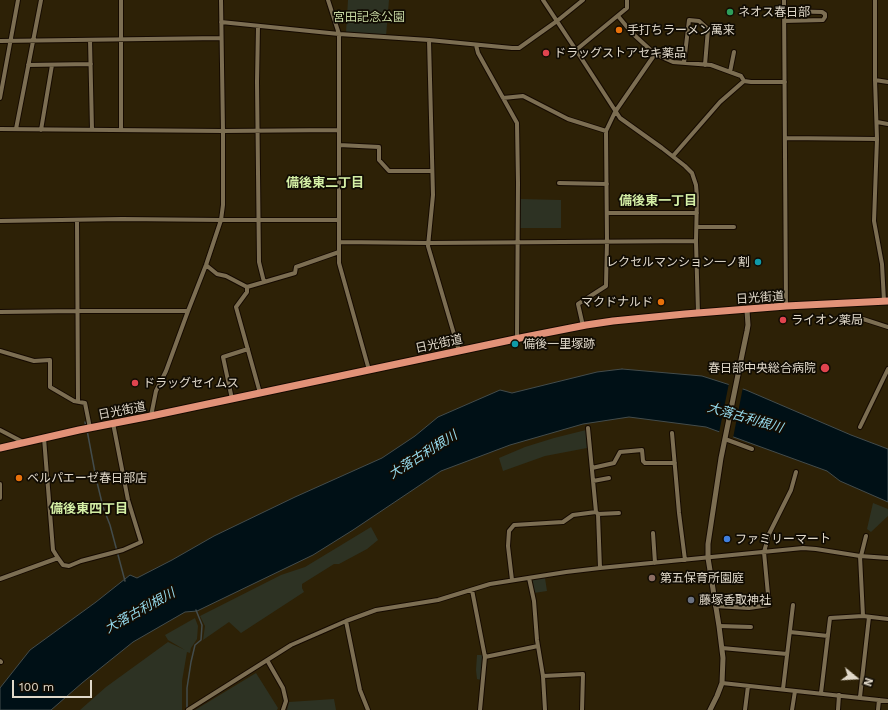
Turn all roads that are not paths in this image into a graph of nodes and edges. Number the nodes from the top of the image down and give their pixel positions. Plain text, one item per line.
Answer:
1 (18, 0) edge
2 (41, 0) edge
3 (121, 0) edge
4 (221, 0) edge
5 (328, 0) edge
6 (543, 0) edge
7 (583, 0) edge
8 (627, 0) edge
9 (784, 0) edge
10 (875, 0) edge
11 (784, 12) junction
12 (618, 16) junction
13 (557, 21) junction
14 (784, 21) junction
15 (221, 22) junction
16 (258, 26) junction
17 (339, 34) junction
18 (221, 38) junction
19 (121, 39) junction
20 (90, 40) junction
21 (429, 40) junction
22 (0, 41) edge
23 (10, 41) junction
24 (33, 41) junction
25 (476, 45) junction
26 (576, 50) junction
27 (734, 52) dead end
28 (655, 54) junction
29 (684, 63) junction
30 (90, 64) junction
31 (28, 65) junction
32 (52, 65) junction
33 (705, 65) junction
34 (730, 72) junction
35 (875, 80) junction
36 (744, 81) junction
37 (785, 82) junction
38 (888, 82) edge
39 (0, 98) edge
40 (503, 98) junction
41 (615, 112) junction
42 (877, 122) junction
43 (888, 124) edge
44 (0, 129) edge
45 (16, 130) junction
46 (40, 130) junction
47 (92, 130) junction
48 (122, 130) junction
49 (339, 130) junction
50 (223, 131) junction
51 (258, 131) junction
52 (606, 132) junction
53 (785, 138) junction
54 (877, 139) junction
55 (339, 145) junction
56 (673, 156) junction
57 (432, 171) junction
58 (559, 183) dead end
59 (606, 184) junction
60 (607, 213) junction
61 (697, 213) junction
62 (77, 220) junction
63 (221, 220) junction
64 (259, 220) junction
65 (339, 220) junction
66 (0, 221) edge
67 (697, 227) junction
68 (734, 227) dead end
69 (607, 241) junction
70 (696, 241) junction
71 (339, 242) junction
72 (428, 242) junction
73 (517, 242) junction
74 (339, 252) junction
75 (206, 265) junction
76 (264, 282) junction
77 (247, 287) junction
78 (886, 301) edge
79 (786, 306) junction
80 (188, 310) junction
81 (747, 310) junction
82 (77, 311) junction
83 (0, 312) edge
84 (698, 313) junction
85 (834, 320) dead end
86 (583, 326) junction
87 (888, 327) edge
88 (517, 339) junction
89 (248, 349) junction
90 (0, 350) edge
91 (459, 351) junction
92 (888, 369) edge
93 (369, 370) junction
94 (260, 393) junction
95 (232, 399) junction
96 (78, 402) junction
97 (151, 416) junction
98 (113, 424) junction
99 (90, 428) junction
100 (588, 428) dead end
101 (860, 428) dead end
102 (0, 430) edge
103 (672, 433) dead end
104 (44, 438) junction
105 (725, 439) junction
106 (23, 442) junction
107 (0, 448) edge
108 (752, 449) dead end
109 (674, 463) junction
110 (592, 468) junction
111 (796, 472) dead end
112 (609, 478) dead end
113 (593, 481) junction
114 (0, 484) edge
115 (0, 498) edge
116 (597, 513) junction
117 (619, 513) dead end
118 (653, 533) dead end
119 (866, 536) dead end
120 (764, 552) junction
121 (860, 556) junction
122 (58, 558) junction
123 (708, 558) junction
124 (888, 558) edge
125 (684, 560) junction
126 (656, 563) junction
127 (600, 568) junction
128 (529, 578) junction
129 (0, 580) edge
130 (512, 580) junction
131 (472, 590) junction
132 (793, 605) dead end
133 (715, 606) junction
134 (863, 616) junction
135 (869, 617) junction
136 (888, 619) edge
137 (346, 621) junction
138 (719, 626) junction
139 (751, 627) dead end
140 (790, 632) junction
141 (828, 636) junction
142 (538, 646) junction
143 (722, 648) junction
144 (787, 654) junction
145 (485, 657) junction
146 (266, 660) junction
147 (543, 676) junction
148 (722, 683) junction
149 (748, 686) junction
150 (783, 689) junction
151 (794, 691) junction
152 (821, 693) junction
153 (839, 695) junction
154 (860, 698) junction
155 (879, 700) junction
156 (888, 701) edge
157 (188, 710) edge
158 (283, 710) edge
159 (368, 710) edge
160 (480, 710) edge
161 (545, 710) edge
162 (582, 710) edge
163 (710, 710) edge
164 (745, 710) edge
165 (792, 710) edge
166 (838, 710) edge
167 (878, 710) edge

1 - 23 street
2 - 24 street
3 - 19 street
4 - 15 street
5 - 17 street
6 - 13 street
7 - 13 street
8 - 12 street
9 - 11 street
10 - 35 street
11 - 14 street
11 - 14 street
12 - 26 street
12 - 28 street
13 - 25 street
13 - 26 street
14 - 37 street
15 - 16 street
15 - 18 street
16 - 17 street
16 - 51 street
17 - 21 street
17 - 49 street
18 - 19 street
18 - 50 street
19 - 20 street
19 - 48 street
20 - 24 street
20 - 30 street
21 - 25 street
21 - 57 street
22 - 23 street
23 - 24 street
23 - 39 street
24 - 31 street
25 - 40 street
26 - 41 street
27 - 34 street
28 - 29 street
28 - 41 street
29 - 33 street
29 - 33 street
30 - 32 street
30 - 47 street
31 - 32 street
31 - 45 street
32 - 46 street
33 - 34 street
34 - 36 street
35 - 38 street
35 - 42 street
36 - 37 street
36 - 56 street
37 - 53 street
40 - 52 street
40 - 73 street
41 - 52 street
41 - 56 street
42 - 43 street
42 - 54 street
44 - 45 street
45 - 46 street
46 - 47 street
47 - 48 street
48 - 50 street
49 - 51 street
49 - 55 street
50 - 51 street
50 - 63 street
51 - 64 street
52 - 59 street
53 - 54 street
53 - 79 street
54 - 78 street
55 - 57 street
55 - 65 street
56 - 61 street
57 - 72 street
58 - 59 street
59 - 60 street
60 - 61 street
60 - 69 street
61 - 67 street
62 - 63 street
62 - 66 street
62 - 82 street
63 - 64 street
63 - 75 street
64 - 65 street
64 - 76 street
65 - 71 street
67 - 68 street
67 - 70 street
69 - 70 street
69 - 73 street
69 - 86 street
70 - 84 street
71 - 72 street
71 - 74 street
72 - 73 street
72 - 91 street
73 - 88 street
74 - 76 street
74 - 93 street
75 - 77 street
75 - 80 street
76 - 77 street
77 - 89 street
78 - 79 highway, 日光街道
79 - 81 highway, 日光街道
80 - 82 street
80 - 97 street
81 - 84 highway, 日光街道
81 - 105 street
82 - 83 street
82 - 96 street
84 - 86 highway, 日光街道
85 - 87 street
86 - 88 highway, 日光街道
88 - 91 highway, 日光街道
89 - 94 street
89 - 95 street
90 - 96 street
91 - 93 highway, 日光街道
92 - 101 street
93 - 94 highway, 日光街道
94 - 95 highway, 日光街道
95 - 97 highway, 日光街道
96 - 99 street
97 - 98 highway, 日光街道
98 - 99 highway, 日光街道
98 - 122 street
99 - 104 highway, 日光街道
100 - 110 street
102 - 106 street
103 - 109 street
104 - 106 highway, 日光街道
104 - 122 street
105 - 108 street
105 - 123 street
106 - 107 highway, 日光街道
109 - 110 street
109 - 125 street
110 - 113 street
111 - 120 street
112 - 113 street
113 - 116 street
114 - 115 street
116 - 117 street
116 - 127 street
116 - 130 street
118 - 126 street
119 - 121 street
120 - 121 street
120 - 123 street
120 - 133 street
121 - 124 street
121 - 134 street
122 - 129 street
123 - 125 street
123 - 133 street
125 - 126 street
126 - 127 street
127 - 128 street
128 - 130 street
128 - 142 street
130 - 131 street
131 - 137 street
131 - 145 street
132 - 140 street
133 - 138 street
134 - 135 street
134 - 141 street
135 - 136 street
135 - 154 street
137 - 146 street
137 - 159 street
138 - 139 street
138 - 143 street
140 - 141 street
140 - 144 street
141 - 152 street
142 - 145 street
142 - 147 street
143 - 144 street
143 - 148 street
144 - 150 street
145 - 160 street
146 - 157 street
146 - 158 street
147 - 161 street
147 - 162 street
148 - 149 street
148 - 163 street
149 - 150 street
149 - 164 street
150 - 151 street
151 - 152 street
151 - 165 street
152 - 153 street
153 - 154 street
153 - 166 street
154 - 155 street
155 - 156 street
155 - 167 street

